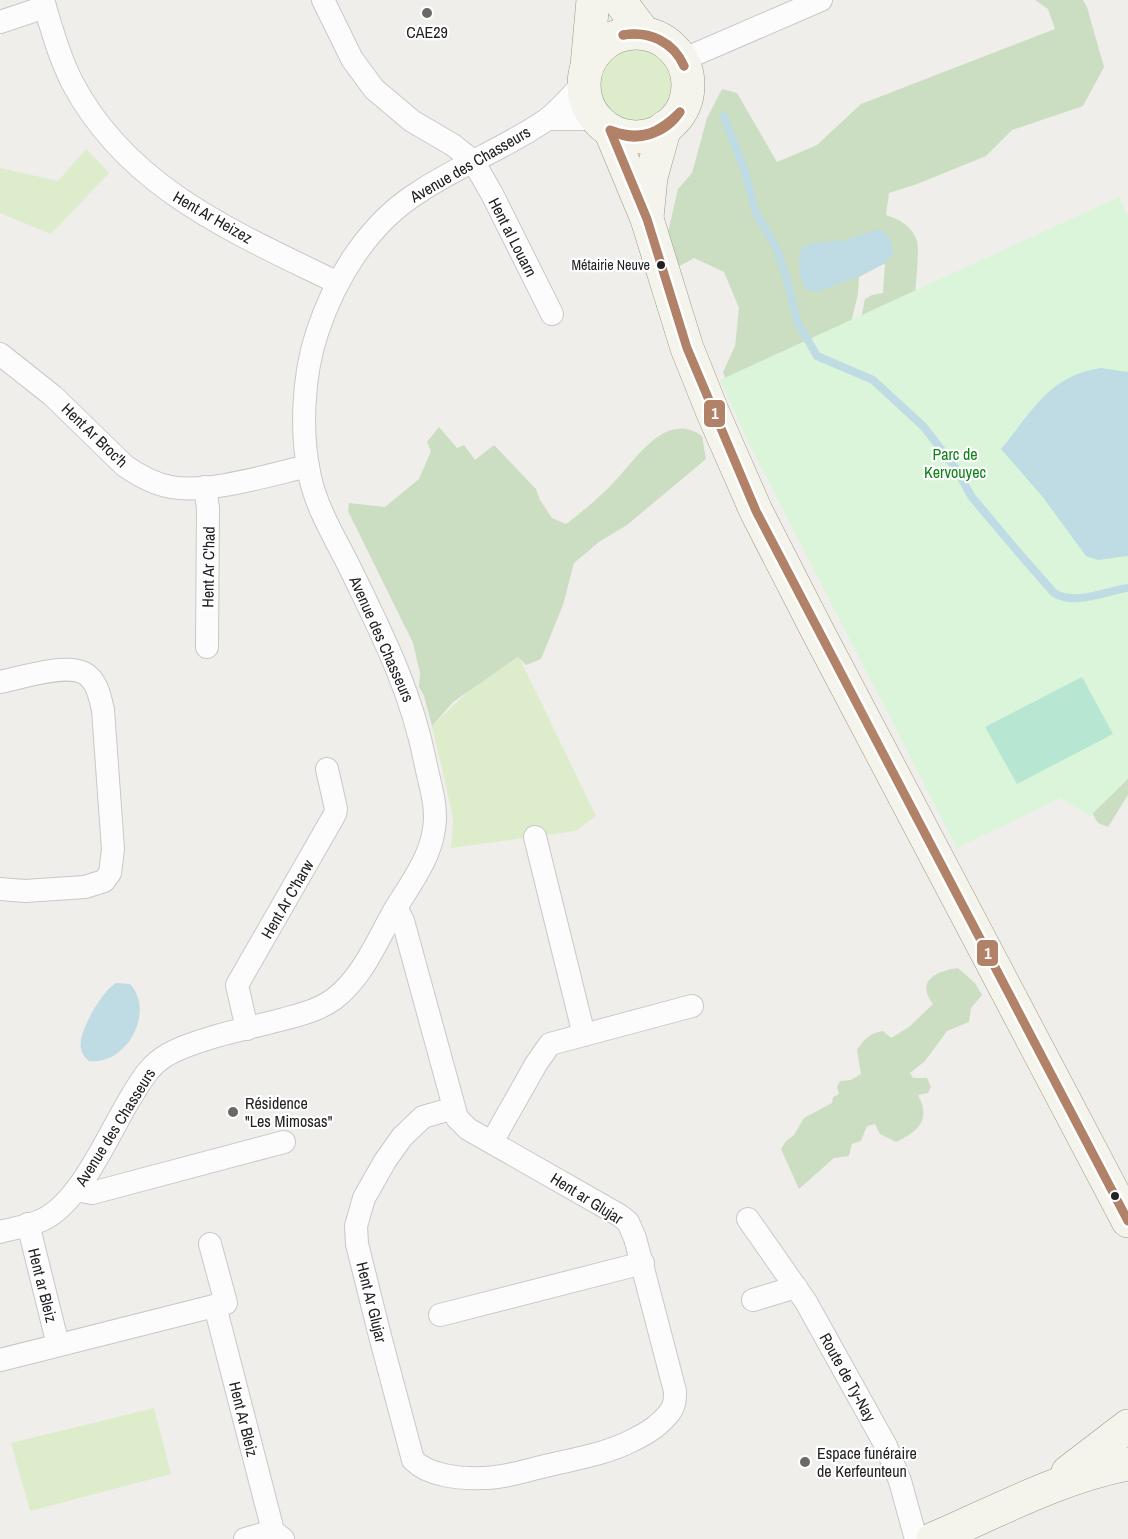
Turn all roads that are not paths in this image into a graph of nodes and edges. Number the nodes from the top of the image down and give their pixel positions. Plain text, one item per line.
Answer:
1 (323, 0) edge
2 (593, 0) edge
3 (619, 0) edge
4 (821, 0) edge
5 (44, 4) edge
6 (0, 22) edge
7 (644, 33) junction
8 (682, 60) junction
9 (585, 74) junction
10 (549, 118) junction
11 (603, 125) junction
12 (665, 127) junction
13 (473, 161) junction
14 (647, 219) junction
15 (338, 283) junction
16 (552, 314) dead end
17 (0, 354) edge
18 (308, 466) junction
19 (205, 487) junction
20 (207, 647) dead end
21 (0, 682) edge
22 (327, 769) dead end
23 (535, 837) dead end
24 (0, 889) edge
25 (396, 908) junction
26 (692, 1006) dead end
27 (247, 1029) junction
28 (585, 1035) junction
29 (454, 1108) junction
30 (284, 1142) dead end
31 (492, 1142) junction
32 (76, 1190) junction
33 (748, 1219) dead end
34 (1128, 1221) edge
35 (28, 1224) junction
36 (0, 1232) edge
37 (210, 1244) dead end
38 (643, 1263) junction
39 (796, 1287) junction
40 (753, 1300) dead end
41 (215, 1306) junction
42 (440, 1315) dead end
43 (58, 1345) junction
44 (0, 1360) edge
45 (674, 1404) joint
46 (1128, 1426) edge
47 (1128, 1464) edge
48 (1031, 1496) junction
49 (278, 1535) edge
50 (245, 1539) edge
51 (916, 1539) edge
52 (933, 1539) edge

1 - 13 street
2 - 9 street
3 - 7 street
4 - 8 street
5 - 6 street
5 - 15 street, Hent Ar Heizez
7 - 8 street
7 - 9 street
8 - 12 street
9 - 10 street, Avenue des Chasseurs
9 - 11 street
10 - 11 street, Avenue des Chasseurs
10 - 13 street, Avenue des Chasseurs
11 - 12 street
11 - 14 street
12 - 14 street
13 - 15 street, Avenue des Chasseurs
13 - 16 street, Hent al Louarn
14 - 34 street
15 - 18 street, Avenue des Chasseurs
17 - 19 street, Hent Ar Broc'h
18 - 19 street, Hent Ar Broc'h
18 - 25 street, Avenue des Chasseurs
19 - 20 street, Hent Ar C'had
21 - 24 street
22 - 27 street, Hent Ar C'harw
23 - 28 street
25 - 27 street, Avenue des Chasseurs
25 - 29 street
26 - 28 street
27 - 32 street, Avenue des Chasseurs
28 - 31 street
29 - 31 street, Hent ar Glujar
29 - 45 street, Hent Ar Glujar
30 - 32 street
31 - 38 street, Hent ar Glujar
32 - 35 street, Avenue des Chasseurs
33 - 39 street, Route de Ty-Nay
35 - 36 street, Avenue des Chasseurs
35 - 43 street, Hent ar Bleiz
37 - 41 street
38 - 42 street
38 - 45 street, Hent ar Glujar
39 - 40 street
39 - 51 street, Route de Ty-Nay
41 - 43 street, Hent Ar Bleiz
41 - 49 street, Hent Ar Bleiz
43 - 44 street, Hent Ar Bleiz
46 - 48 street
47 - 48 street
48 - 52 street
49 - 50 street, Hent Ar Bleiz

